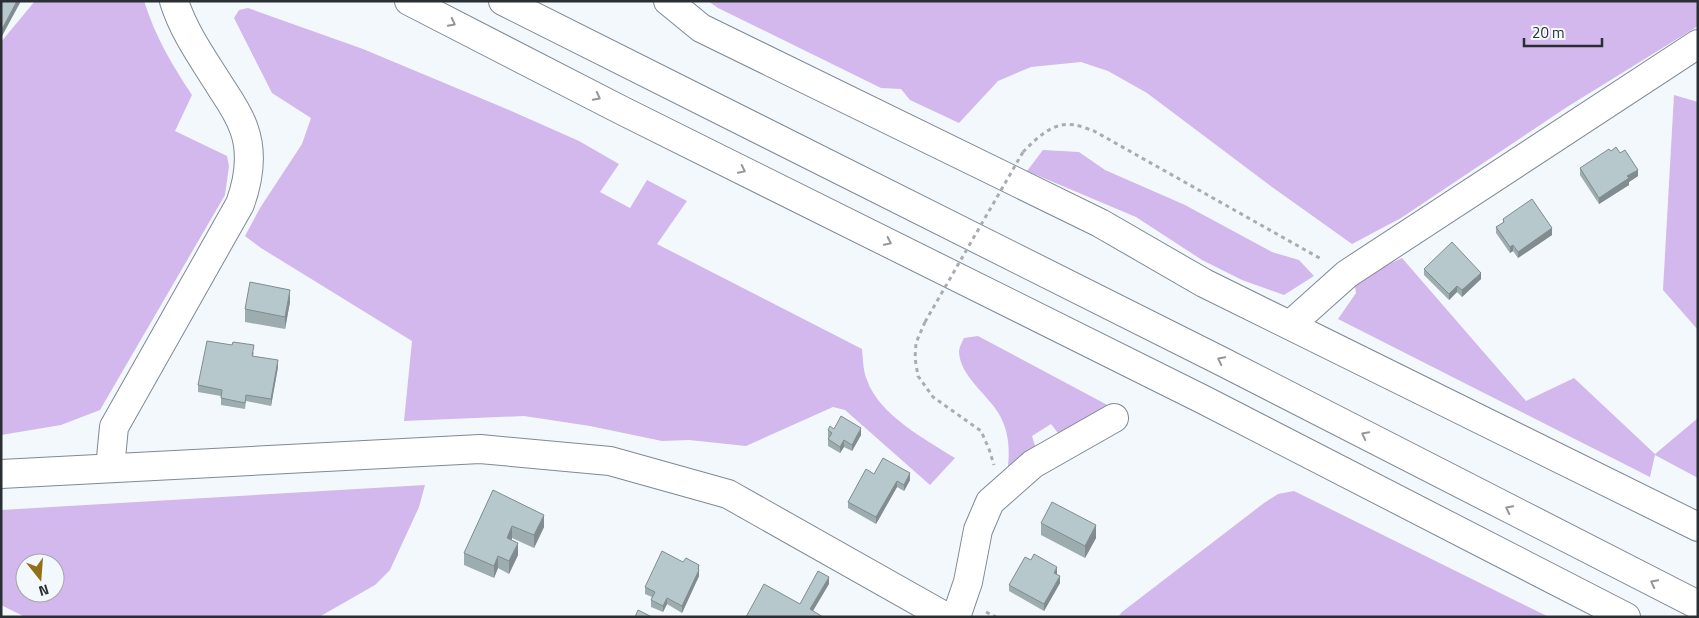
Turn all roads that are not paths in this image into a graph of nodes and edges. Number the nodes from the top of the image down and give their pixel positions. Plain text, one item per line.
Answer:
1 (174, 1) edge
2 (409, 1) edge
3 (503, 1) edge
4 (668, 1) edge
5 (1698, 44) edge
6 (1290, 326) junction
7 (1114, 418) dead end
8 (110, 468) junction
9 (1, 474) edge
10 (1698, 527) edge
11 (1698, 605) edge
12 (946, 617) edge
13 (956, 617) edge
14 (1626, 617) edge

1 - 8 main road
2 -> 14 main road
11 -> 3 main road
4 - 6 main road
5 - 6 main road
6 - 10 main road
7 - 13 main road
8 - 9 main road
8 - 12 main road

